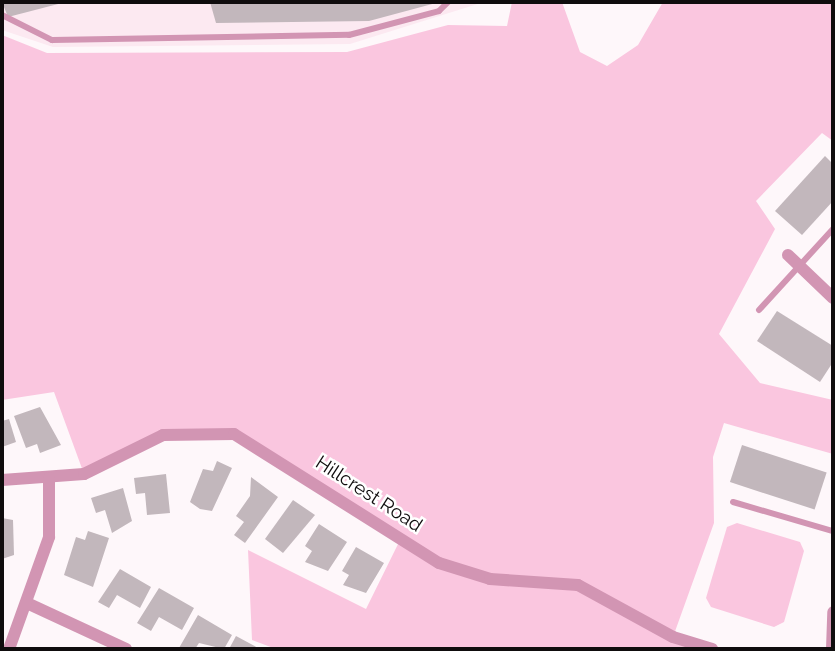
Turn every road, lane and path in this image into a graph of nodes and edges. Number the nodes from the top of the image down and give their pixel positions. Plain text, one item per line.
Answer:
1 (447, 2) edge
2 (2, 15) edge
3 (833, 229) edge
4 (788, 255) dead end
5 (796, 267) junction
6 (833, 298) edge
7 (759, 310) dead end
8 (49, 478) junction
9 (2, 480) edge
10 (733, 502) dead end
11 (833, 531) edge
12 (29, 604) junction
13 (833, 612) edge
14 (9, 649) edge
15 (126, 649) edge
16 (712, 649) edge
17 (832, 649) edge

1 - 2 lane
3 - 5 lane
4 - 5 street
5 - 6 street
5 - 7 lane
8 - 9 street, Hillcrest Road
8 - 12 street
8 - 16 street, Hillcrest Road
10 - 11 lane
12 - 14 street
12 - 15 street
13 - 17 street

